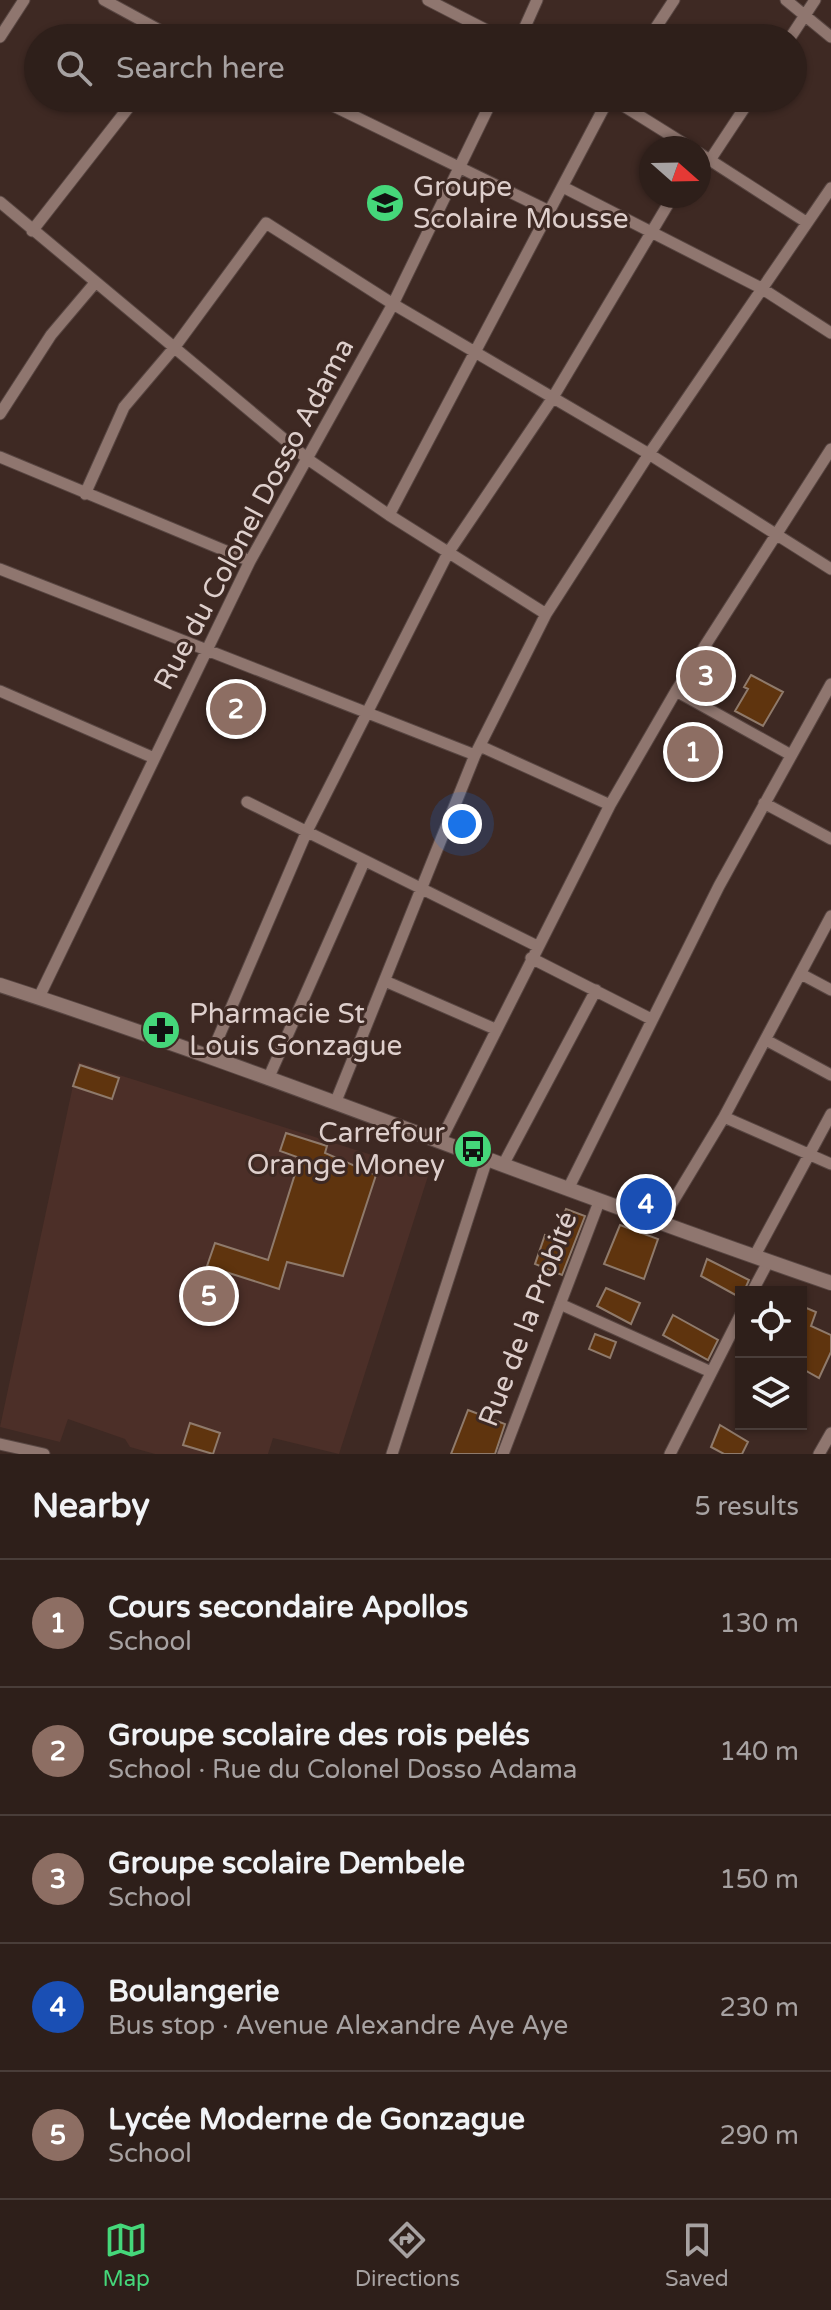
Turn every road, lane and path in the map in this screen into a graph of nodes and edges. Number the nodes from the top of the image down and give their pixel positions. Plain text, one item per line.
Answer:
1 (24, 0) edge
2 (104, 0) edge
3 (428, 0) edge
4 (537, 0) edge
5 (674, 0) edge
6 (786, 0) edge
7 (815, 0) edge
8 (805, 16) junction
9 (148, 24) edge
10 (475, 24) edge
11 (526, 24) edge
12 (658, 24) edge
13 (800, 24) edge
14 (0, 37) edge
15 (831, 37) edge
16 (125, 112) edge
17 (346, 112) edge
18 (487, 112) edge
19 (603, 112) edge
20 (633, 112) edge
21 (739, 112) edge
22 (672, 136) edge
23 (711, 145) edge
24 (711, 161) edge
25 (462, 167) junction
26 (563, 187) junction
27 (831, 188) edge
28 (0, 202) edge
29 (665, 208) edge
30 (549, 211) junction
31 (806, 222) junction
32 (32, 231) junction
33 (651, 231) junction
34 (95, 283) junction
35 (761, 288) junction
36 (393, 304) junction
37 (831, 333) edge
38 (174, 348) junction
39 (475, 352) junction
40 (552, 399) junction
41 (0, 414) edge
42 (831, 449) edge
43 (649, 454) junction
44 (0, 457) edge
45 (309, 460) junction
46 (85, 494) junction
47 (389, 515) junction
48 (775, 533) junction
49 (448, 553) junction
50 (250, 561) junction
51 (0, 569) edge
52 (831, 569) edge
53 (546, 614) junction
54 (205, 652) junction
55 (831, 684) edge
56 (0, 691) edge
57 (676, 691) junction
58 (368, 710) junction
59 (477, 751) junction
60 (791, 755) junction
61 (154, 758) junction
62 (247, 802) dead end
63 (764, 803) junction
64 (610, 805) junction
65 (307, 831) junction
66 (831, 839) edge
67 (364, 862) junction
68 (422, 890) junction
69 (831, 916) edge
70 (537, 946) junction
71 (531, 958) junction
72 (801, 974) junction
73 (385, 981) junction
74 (0, 985) edge
75 (596, 990) junction
76 (831, 990) edge
77 (39, 997) junction
78 (651, 1019) junction
79 (495, 1029) junction
80 (766, 1040) junction
81 (210, 1057) junction
82 (831, 1075) edge
83 (268, 1079) junction
84 (336, 1101) junction
85 (831, 1114) edge
86 (724, 1117) junction
87 (440, 1142) junction
88 (810, 1152) junction
89 (487, 1159) junction
90 (831, 1164) edge
91 (503, 1165) junction
92 (568, 1189) junction
93 (599, 1202) junction
94 (660, 1223) junction
95 (761, 1259) junction
96 (831, 1283) edge
97 (754, 1286) edge
98 (560, 1304) junction
99 (735, 1326) edge
100 (711, 1372) junction
101 (831, 1433) edge
102 (0, 1444) edge
103 (393, 1452) edge
104 (44, 1454) edge
105 (406, 1454) edge
106 (503, 1454) edge
107 (670, 1454) edge
108 (819, 1454) edge

1 - 14 street
2 - 9 street
3 - 10 street
4 - 11 street
5 - 12 street
6 - 8 street
7 - 8 street
8 - 13 street
8 - 15 street
16 - 32 street
17 - 25 street
18 - 25 street, Rue du Colonel Dosso Adama
19 - 26 street
20 - 22 street
21 - 23 street
24 - 31 street
25 - 30 street
25 - 36 street, Rue du Colonel Dosso Adama
26 - 30 street
26 - 33 street
27 - 31 street
28 - 32 street
29 - 33 street
30 - 39 street
31 - 35 street
32 - 34 street
33 - 35 street
33 - 40 street
34 - 38 street
34 - 41 street
35 - 37 street
35 - 43 street
36 - 38 street
36 - 39 street
36 - 45 street, Rue du Colonel Dosso Adama
38 - 45 street
38 - 46 street
39 - 40 street
39 - 47 street
40 - 43 street
40 - 49 street
42 - 48 street
43 - 48 street
43 - 53 street
44 - 46 street
45 - 47 street
45 - 50 street, Rue du Colonel Dosso Adama
46 - 50 street
47 - 49 street
48 - 52 street
48 - 57 street
49 - 53 street
49 - 58 street
50 - 54 street, Rue du Colonel Dosso Adama
51 - 54 street
53 - 59 street
54 - 58 street
54 - 61 street, Rue du Colonel Dosso Adama
55 - 60 street
56 - 61 street
57 - 60 street
57 - 64 street
58 - 59 street
58 - 65 street
59 - 64 street
59 - 68 street
60 - 63 street
61 - 77 street, Rue du Colonel Dosso Adama
62 - 65 street
63 - 66 street
63 - 78 street
64 - 70 street
65 - 67 street
65 - 81 street
67 - 68 street
67 - 83 street
68 - 70 street
68 - 73 street
69 - 72 street
70 - 71 street
71 - 75 street
71 - 79 street
72 - 76 street
72 - 80 street
73 - 79 street
73 - 84 street
74 - 77 street
75 - 78 street
75 - 91 street
77 - 81 street
78 - 92 street
79 - 87 street
80 - 82 street
80 - 86 street
81 - 83 street
83 - 84 street
84 - 87 street
85 - 88 street
86 - 88 street
86 - 94 street
87 - 89 street
88 - 90 street
88 - 95 street
89 - 91 street
89 - 103 street
91 - 92 street
92 - 93 street
93 - 94 street
93 - 98 street, Rue de la Probité
94 - 95 street
95 - 96 street
95 - 97 street
98 - 100 street
98 - 106 street, Rue de la Probité
99 - 100 street
100 - 107 street
101 - 108 street
102 - 104 street
103 - 105 street

